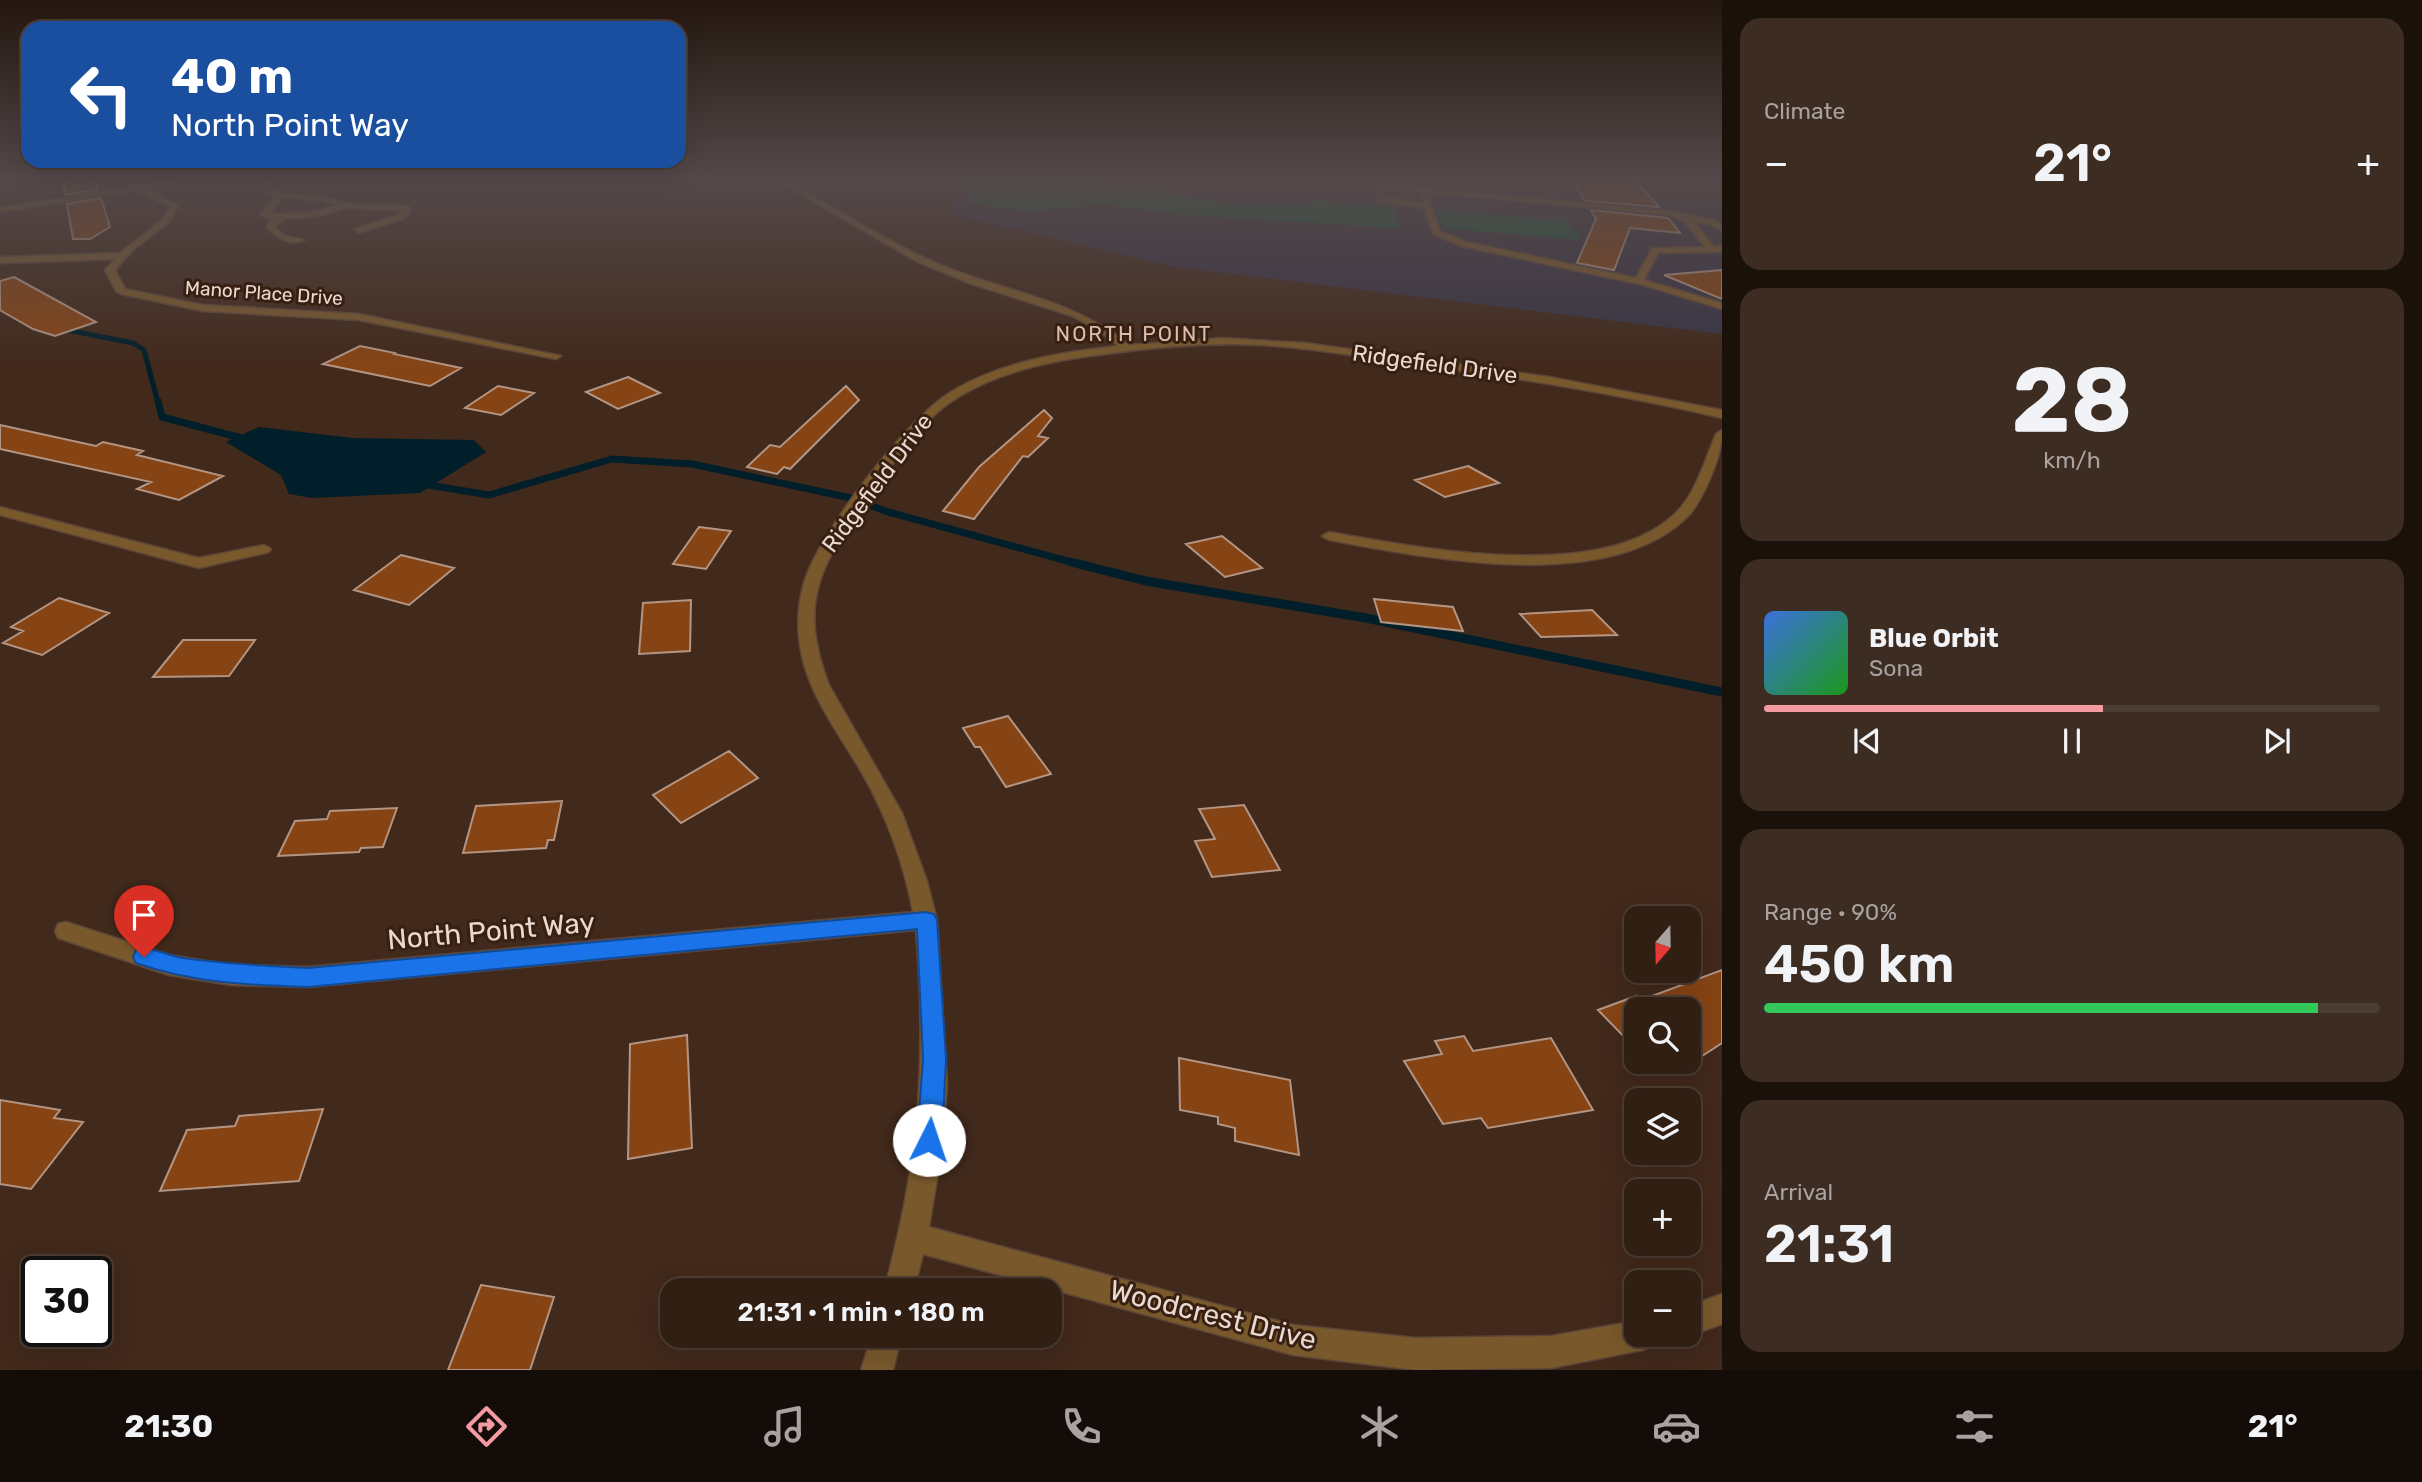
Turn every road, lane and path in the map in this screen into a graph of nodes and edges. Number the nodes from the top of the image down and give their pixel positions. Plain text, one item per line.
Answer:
1 (139, 242) edge
2 (889, 242) edge
3 (1459, 242) edge
4 (1706, 242) edge
5 (1711, 248) junction
6 (1722, 248) edge
7 (122, 256) junction
8 (0, 260) edge
9 (1638, 282) junction
10 (1722, 306) edge
11 (1127, 348) junction
12 (556, 356) dead end
13 (1722, 414) edge
14 (1722, 434) edge
15 (0, 511) edge
16 (1329, 536) dead end
17 (264, 549) dead end
18 (926, 920) junction
19 (66, 931) dead end
20 (914, 1237) junction
21 (902, 1278) edge
22 (1722, 1309) edge
23 (1701, 1317) edge
24 (1624, 1338) edge
25 (883, 1348) edge
26 (877, 1370) edge

1 - 7 street
2 - 11 street
3 - 9 street
4 - 5 street
5 - 6 street
5 - 9 street
7 - 8 street
7 - 12 street, Manor Place Drive
9 - 10 street
11 - 13 street, Ridgefield Drive
11 - 18 street, Ridgefield Drive
14 - 16 street
15 - 17 street
18 - 19 street, North Point Way
18 - 20 street, Ridgefield Drive
20 - 21 street, Ridgefield Drive
20 - 24 street, Woodcrest Drive
22 - 23 street
25 - 26 street

